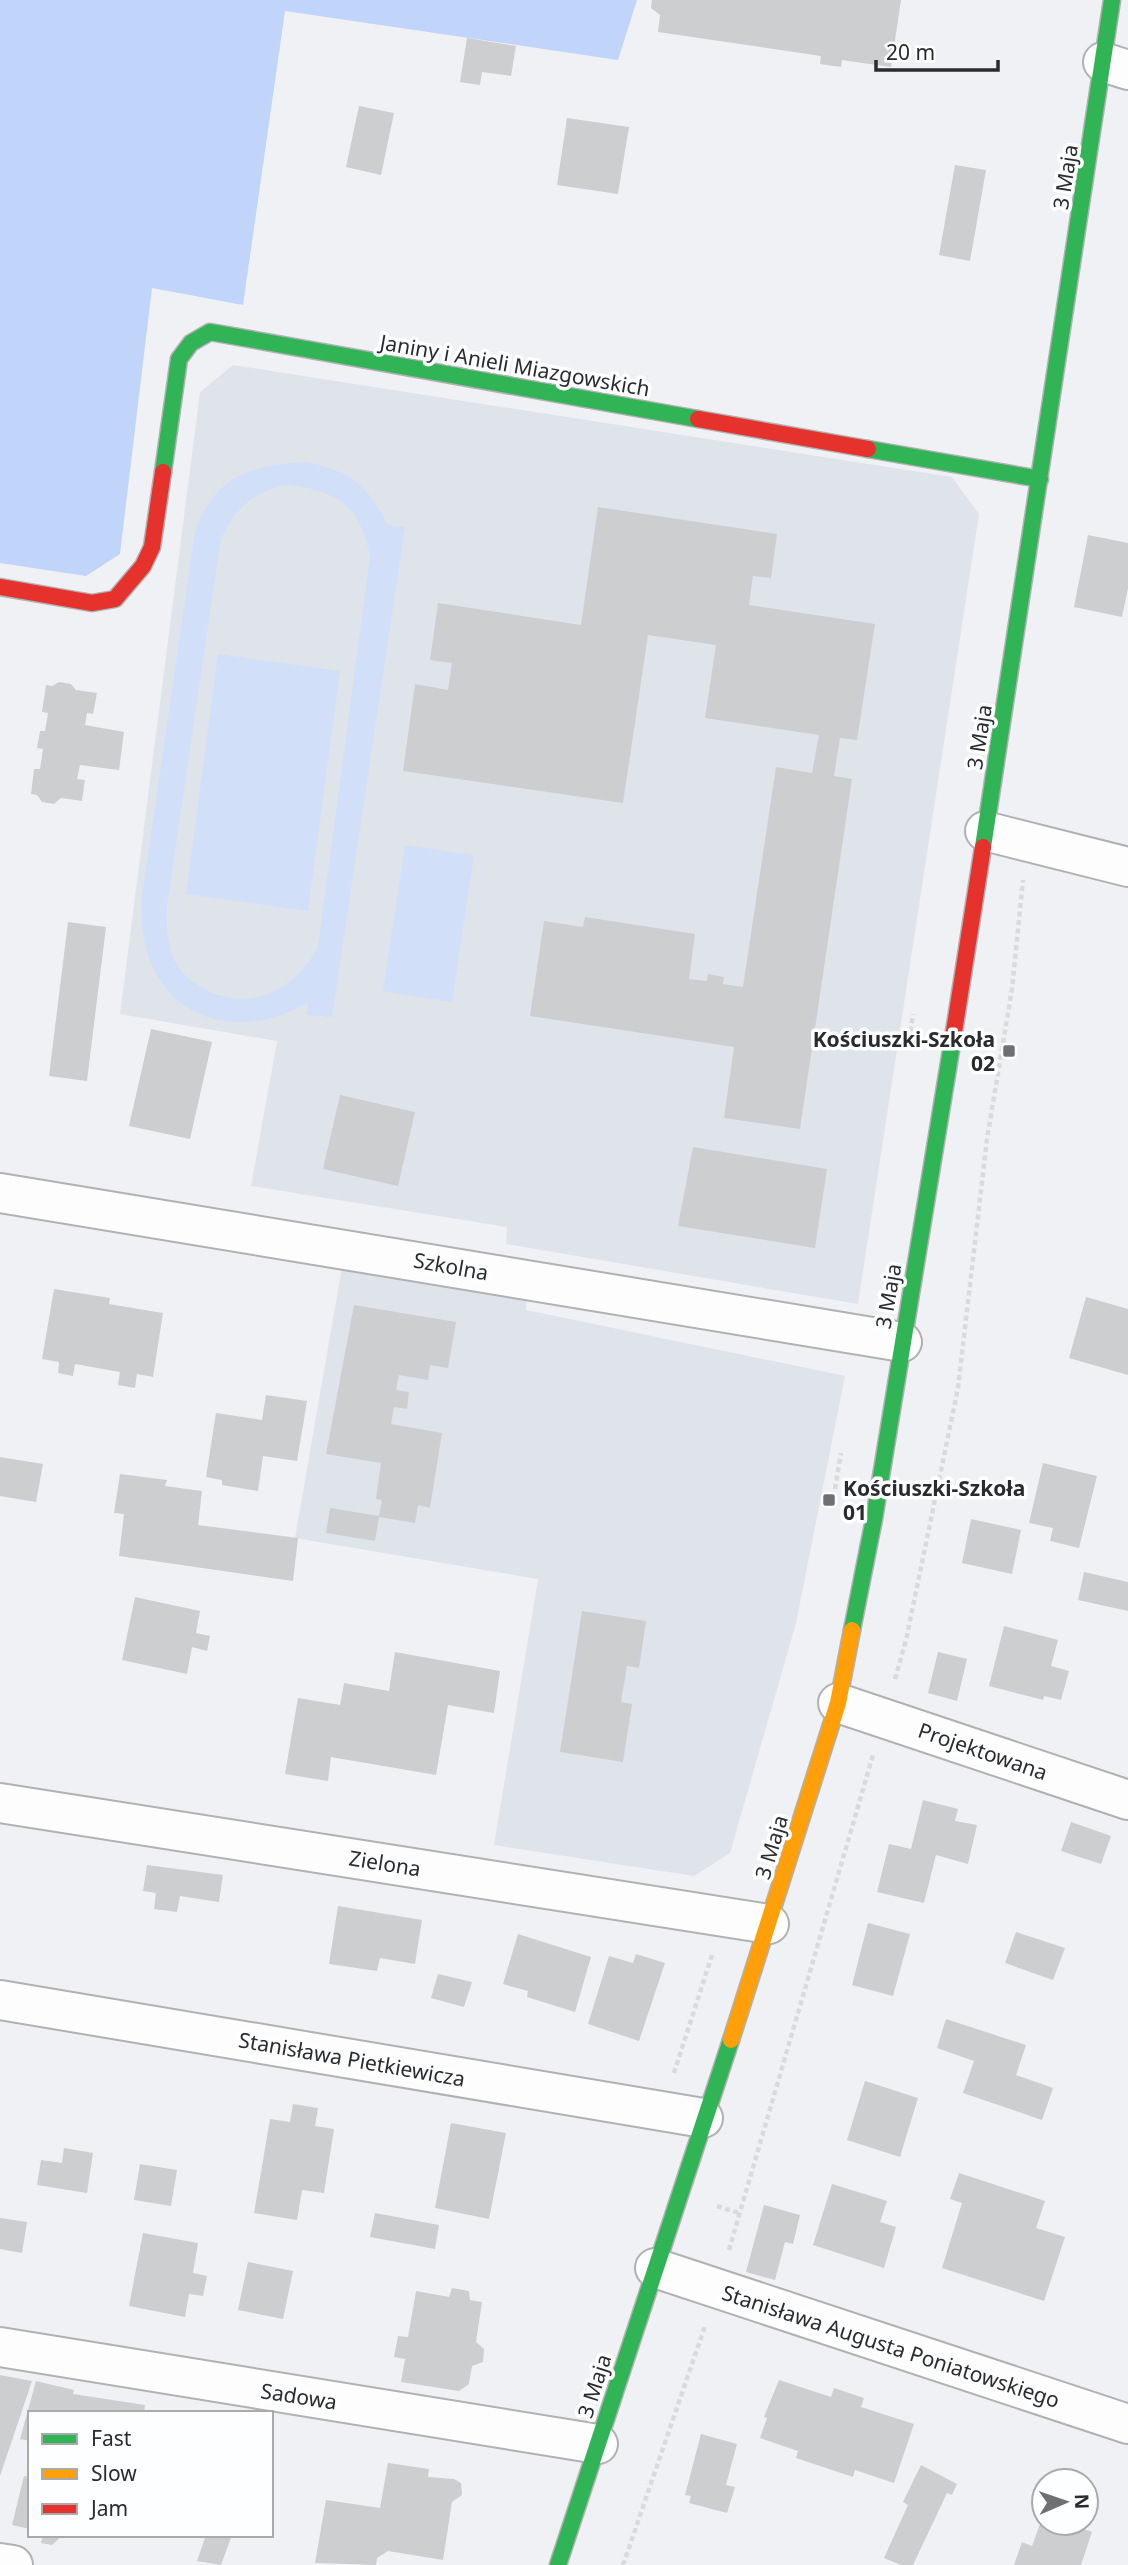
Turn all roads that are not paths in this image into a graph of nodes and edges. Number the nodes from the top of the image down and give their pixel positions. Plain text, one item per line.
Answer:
1 (1112, 0) edge
2 (1116, 66) edge
3 (1040, 479) junction
4 (0, 587) edge
5 (985, 831) junction
6 (1128, 867) edge
7 (0, 1193) edge
8 (902, 1342) junction
9 (838, 1703) junction
10 (1128, 1800) edge
11 (0, 1803) edge
12 (769, 1924) junction
13 (0, 2000) edge
14 (703, 2118) junction
15 (655, 2268) junction
16 (0, 2347) edge
17 (1128, 2424) edge
18 (597, 2444) junction
19 (0, 2563) edge
20 (13, 2565) edge
21 (558, 2565) edge

1 - 2 street, 3 Maja
2 - 3 street, 3 Maja
3 - 4 street, Janiny i Anieli Miazgowskich
3 - 5 street, 3 Maja
5 - 6 street
5 - 8 street, 3 Maja
7 - 8 street, Szkolna
8 - 9 street, 3 Maja
9 - 10 street, Projektowana
9 - 12 street, 3 Maja
11 - 12 street, Zielona
12 - 14 street, 3 Maja
13 - 14 street, Stanisława Pietkiewicza
14 - 15 street, 3 Maja
15 - 17 street, Stanisława Augusta Poniatowskiego
15 - 18 street, 3 Maja
16 - 18 street, Sadowa
18 - 21 street, 3 Maja
19 - 20 street

